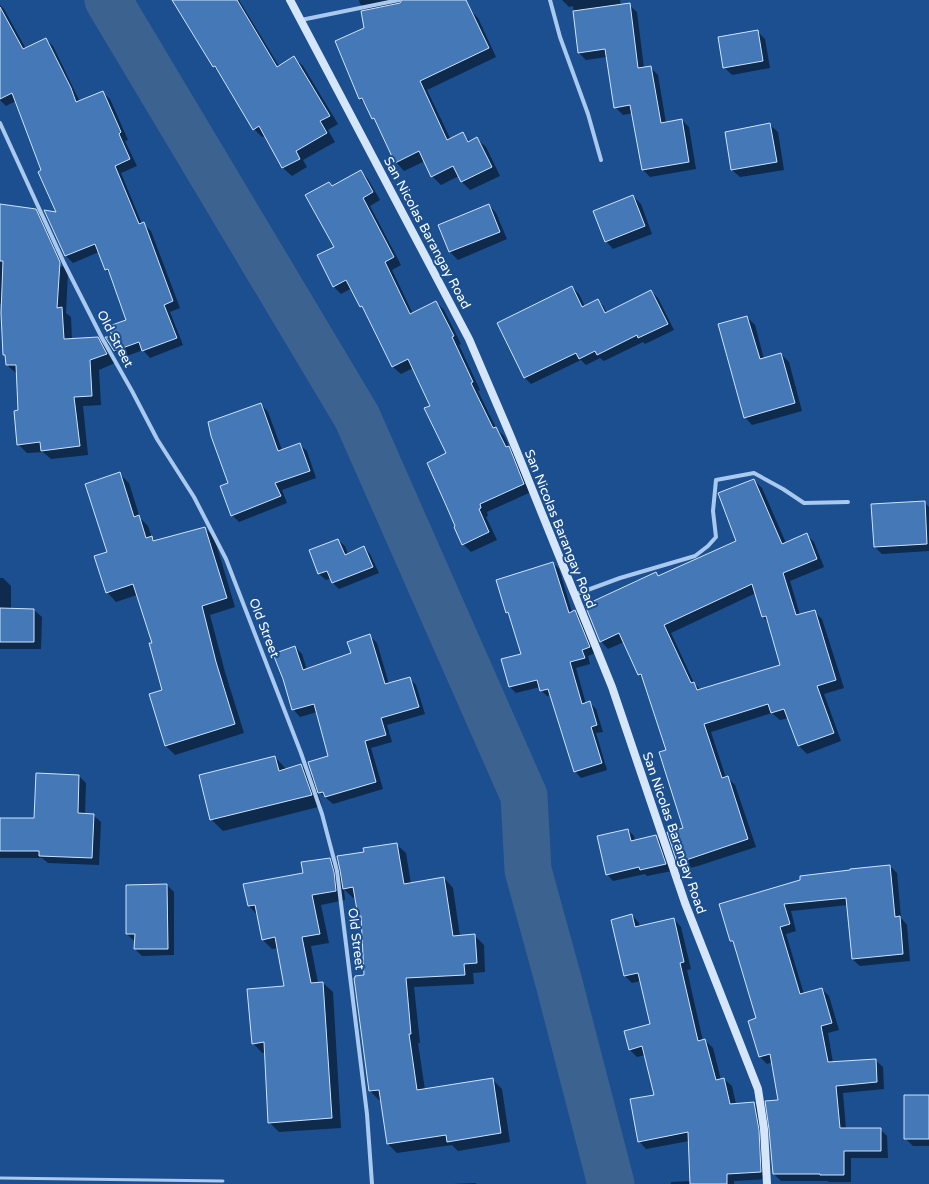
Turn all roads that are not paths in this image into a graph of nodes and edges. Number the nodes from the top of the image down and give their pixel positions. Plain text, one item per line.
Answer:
1 (290, 0) edge
2 (399, 0) edge
3 (550, 0) edge
4 (301, 20) junction
5 (0, 123) edge
6 (601, 160) dead end
7 (848, 502) dead end
8 (574, 595) junction
9 (0, 1178) edge
10 (223, 1181) dead end
11 (372, 1184) edge
12 (767, 1184) edge

1 - 4 street, San Nicolas Barangay Road
2 - 4 street
3 - 6 street
4 - 8 street, San Nicolas Barangay Road
5 - 11 street, Old Street
7 - 8 street
8 - 12 street, San Nicolas Barangay Road
9 - 10 lane

